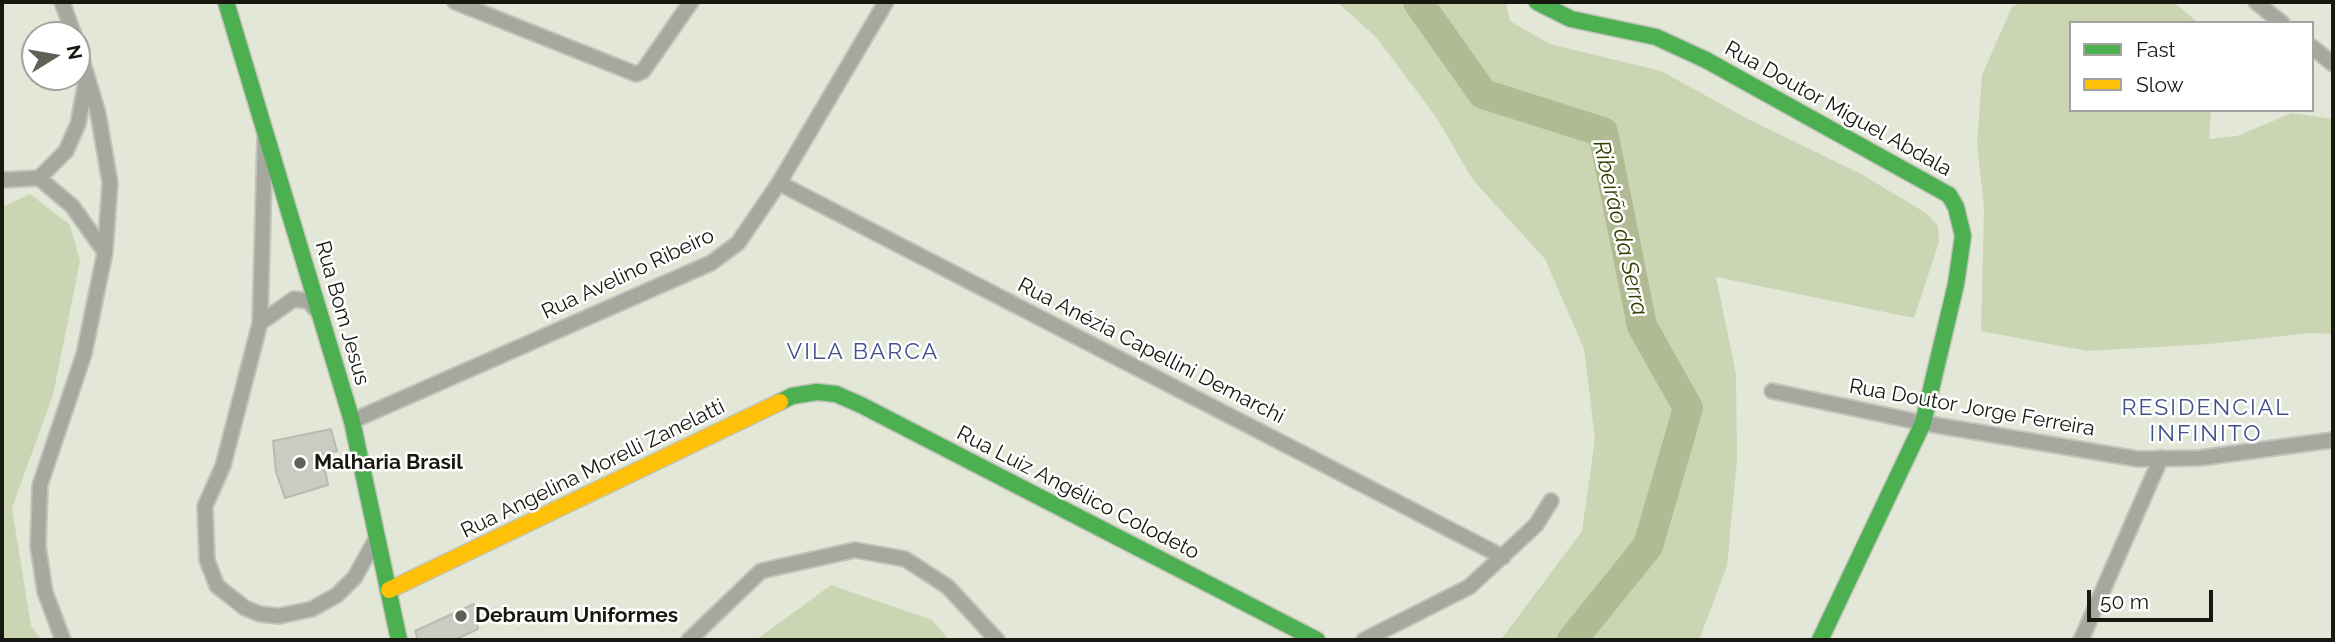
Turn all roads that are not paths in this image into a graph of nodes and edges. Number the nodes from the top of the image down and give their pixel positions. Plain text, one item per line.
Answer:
1 (62, 2) edge
2 (226, 2) edge
3 (455, 2) edge
4 (691, 2) edge
5 (886, 2) edge
6 (1537, 2) edge
7 (2256, 2) edge
8 (69, 21) edge
9 (2280, 21) edge
10 (2314, 49) edge
11 (2333, 64) edge
12 (84, 91) edge
13 (91, 91) edge
14 (265, 124) junction
15 (39, 178) junction
16 (3, 182) edge
17 (779, 183) junction
18 (105, 252) junction
19 (319, 313) junction
20 (260, 323) junction
21 (1772, 391) dead end
22 (817, 392) joint
23 (352, 421) junction
24 (1923, 423) junction
25 (2333, 440) edge
26 (2161, 458) junction
27 (1551, 501) dead end
28 (377, 537) junction
29 (1503, 557) junction
30 (389, 590) junction
31 (63, 640) edge
32 (399, 640) edge
33 (689, 640) edge
34 (997, 640) edge
35 (1317, 640) edge
36 (1363, 640) edge
37 (1820, 640) edge
38 (2081, 640) edge

1 - 8 street
2 - 14 street, Rua Bom Jesus
3 - 4 street
5 - 17 street, Rua Avelino Ribeiro
6 - 24 street, Rua Doutor Miguel Abdala
7 - 9 street
10 - 11 street
12 - 15 street
13 - 18 street
14 - 19 street, Rua Bom Jesus
14 - 20 street
15 - 16 street
15 - 18 street
17 - 23 street, Rua Avelino Ribeiro
17 - 29 street, Rua Anézia Capellini Demarchi
18 - 31 street
19 - 20 street
19 - 23 street, Rua Bom Jesus
20 - 28 street
21 - 24 street, Rua Doutor Jorge Ferreira
22 - 30 street, Rua Angelina Morelli Zanelatti
22 - 35 street, Rua Luiz Angélico Colodeto
23 - 28 street, Rua Bom Jesus
24 - 26 street, Rua Doutor Jorge Ferreira
24 - 37 street, Rua Doutor Miguel Abdala
25 - 26 street, Rua Doutor Jorge Ferreira
26 - 38 street
27 - 29 street
28 - 30 street, Rua Bom Jesus
29 - 36 street
30 - 32 street, Rua Bom Jesus
33 - 34 street

